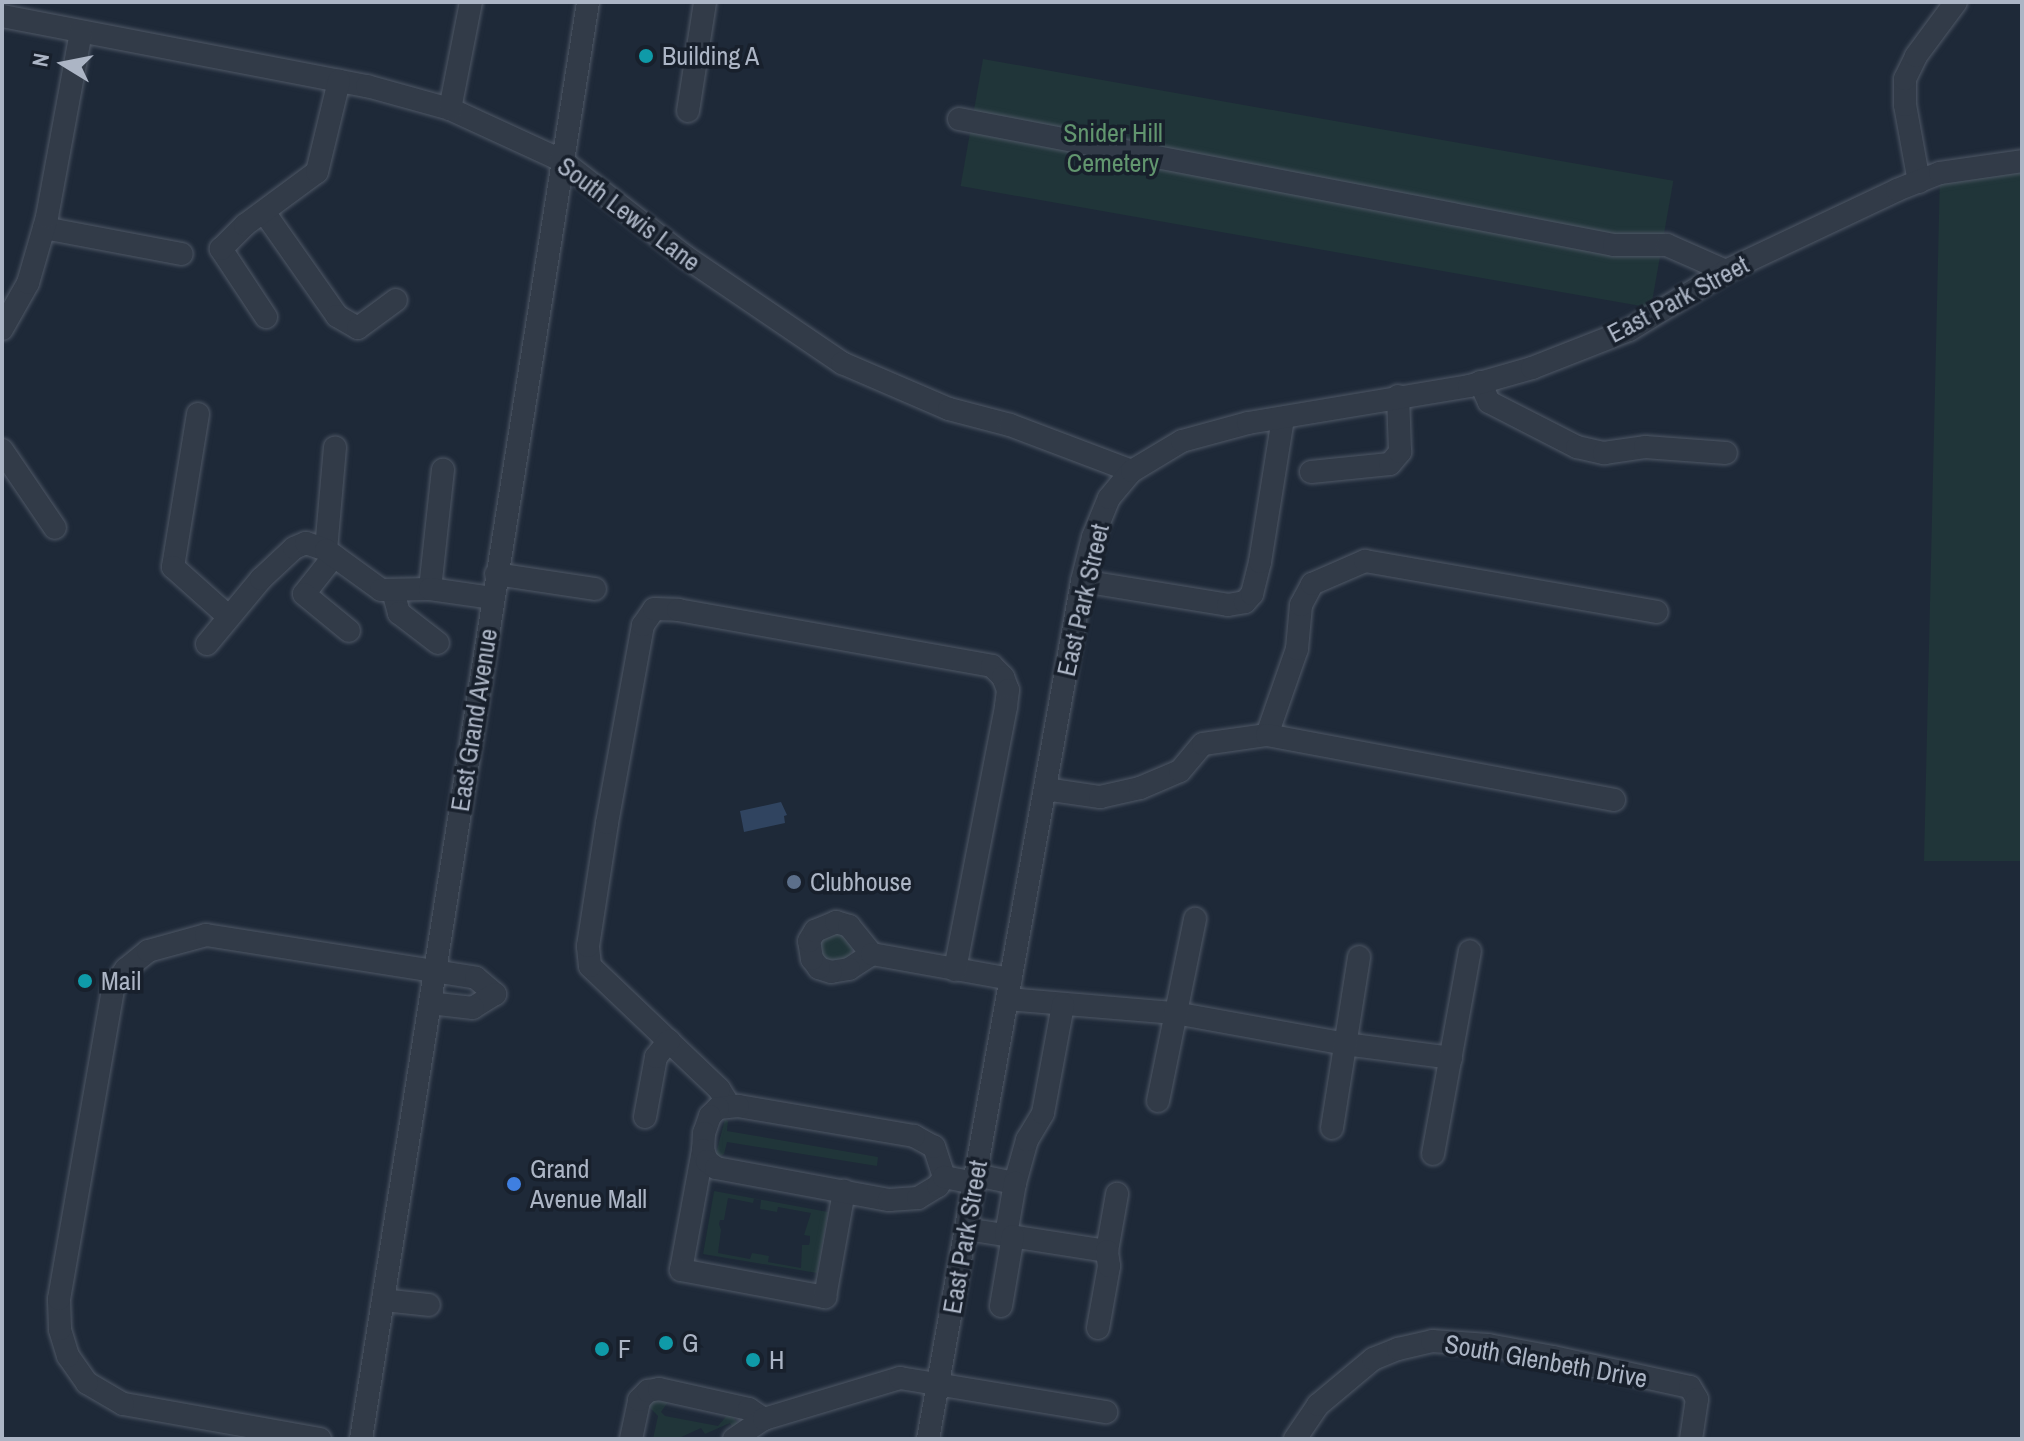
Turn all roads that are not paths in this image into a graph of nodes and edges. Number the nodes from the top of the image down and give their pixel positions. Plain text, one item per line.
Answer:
1 (588, 2) edge
2 (705, 2) edge
3 (1956, 2) edge
4 (477, 4) edge
5 (2, 16) edge
6 (81, 32) junction
7 (339, 81) junction
8 (450, 109) junction
9 (688, 111) dead end
10 (959, 119) dead end
11 (561, 160) junction
12 (2022, 161) edge
13 (1919, 182) junction
14 (264, 212) junction
15 (44, 228) junction
16 (182, 254) dead end
17 (1726, 271) junction
18 (396, 300) dead end
19 (266, 317) dead end
20 (2, 329) edge
21 (1480, 382) junction
22 (1398, 396) junction
23 (198, 414) dead end
24 (1283, 418) junction
25 (335, 447) dead end
26 (2, 450) edge
27 (1726, 453) dead end
28 (443, 470) dead end
29 (1132, 471) junction
30 (1311, 472) dead end
31 (55, 528) dead end
32 (330, 553) junction
33 (496, 574) junction
34 (1082, 581) junction
35 (430, 589) junction
36 (595, 589) dead end
37 (393, 591) junction
38 (493, 598) junction
39 (1657, 612) dead end
40 (229, 617) junction
41 (349, 631) dead end
42 (438, 643) dead end
43 (207, 644) dead end
44 (1267, 735) junction
45 (1045, 789) junction
46 (1614, 800) dead end
47 (1195, 919) dead end
48 (1470, 951) dead end
49 (872, 954) dead end
50 (1359, 957) dead end
51 (955, 970) junction
52 (434, 972) junction
53 (1009, 989) junction
54 (430, 1003) junction
55 (1063, 1005) junction
56 (1175, 1013) junction
57 (669, 1041) junction
58 (1345, 1044) junction
59 (1451, 1058) junction
60 (1158, 1101) dead end
61 (729, 1105) junction
62 (645, 1117) dead end
63 (1332, 1128) dead end
64 (703, 1150) junction
65 (1433, 1154) dead end
66 (944, 1177) junction
67 (975, 1179) junction
68 (1015, 1183) junction
69 (844, 1191) junction
70 (1117, 1194) dead end
71 (966, 1229) junction
72 (1010, 1236) junction
73 (1107, 1251) junction
74 (383, 1300) junction
75 (429, 1305) dead end
76 (1001, 1306) dead end
77 (1098, 1328) dead end
78 (938, 1384) junction
79 (1106, 1412) dead end
80 (764, 1419) junction
81 (320, 1439) edge
82 (361, 1439) edge
83 (631, 1439) edge
84 (734, 1439) edge
85 (928, 1439) edge
86 (1295, 1439) edge
87 (1691, 1439) edge

1 - 11 street, East Grand Avenue
2 - 9 street
3 - 13 street
4 - 8 street
5 - 6 street, South Lewis Lane
6 - 7 street, South Lewis Lane
6 - 15 street
7 - 8 street, South Lewis Lane
7 - 14 street
8 - 11 street, South Lewis Lane
10 - 17 street
11 - 29 street, South Lewis Lane
11 - 33 street, East Grand Avenue
12 - 13 street, East Park Street
13 - 17 street, East Park Street
14 - 18 street
14 - 19 street
15 - 16 street
15 - 20 street
17 - 21 street, East Park Street
21 - 22 street, East Park Street
21 - 27 street
22 - 24 street, East Park Street
22 - 30 street
23 - 40 street
24 - 29 street, East Park Street
24 - 34 street
25 - 32 street
26 - 31 street
28 - 35 street
29 - 34 street, East Park Street
32 - 37 street
32 - 40 street
32 - 41 street
33 - 36 street
33 - 38 street, East Grand Avenue
34 - 45 street, East Park Street
35 - 37 street
35 - 38 street
37 - 42 street
38 - 52 street, East Grand Avenue
39 - 44 street
40 - 43 street
44 - 45 street
44 - 46 street
45 - 53 street, East Park Street
47 - 56 street
48 - 59 street
49 - 51 street
50 - 58 street
51 - 53 street
51 - 57 street
52 - 54 street, East Grand Avenue
52 - 54 street
52 - 81 street
53 - 55 street
53 - 67 street, East Park Street
54 - 74 street, East Grand Avenue
55 - 56 street
55 - 68 street
56 - 58 street
56 - 60 street
57 - 61 street
57 - 62 street
58 - 59 street
58 - 63 street
59 - 65 street
61 - 64 street
61 - 66 street
64 - 69 street
64 - 69 street
66 - 67 street
66 - 69 street
67 - 68 street
67 - 71 street, East Park Street
68 - 72 street
70 - 73 street
71 - 72 street
71 - 78 street, East Park Street
72 - 73 street
72 - 76 street
73 - 77 street
74 - 75 street
74 - 82 street, East Grand Avenue
78 - 79 street
78 - 80 street
78 - 85 street, East Park Street
80 - 83 street
80 - 84 street
86 - 87 street, South Glenbeth Drive

